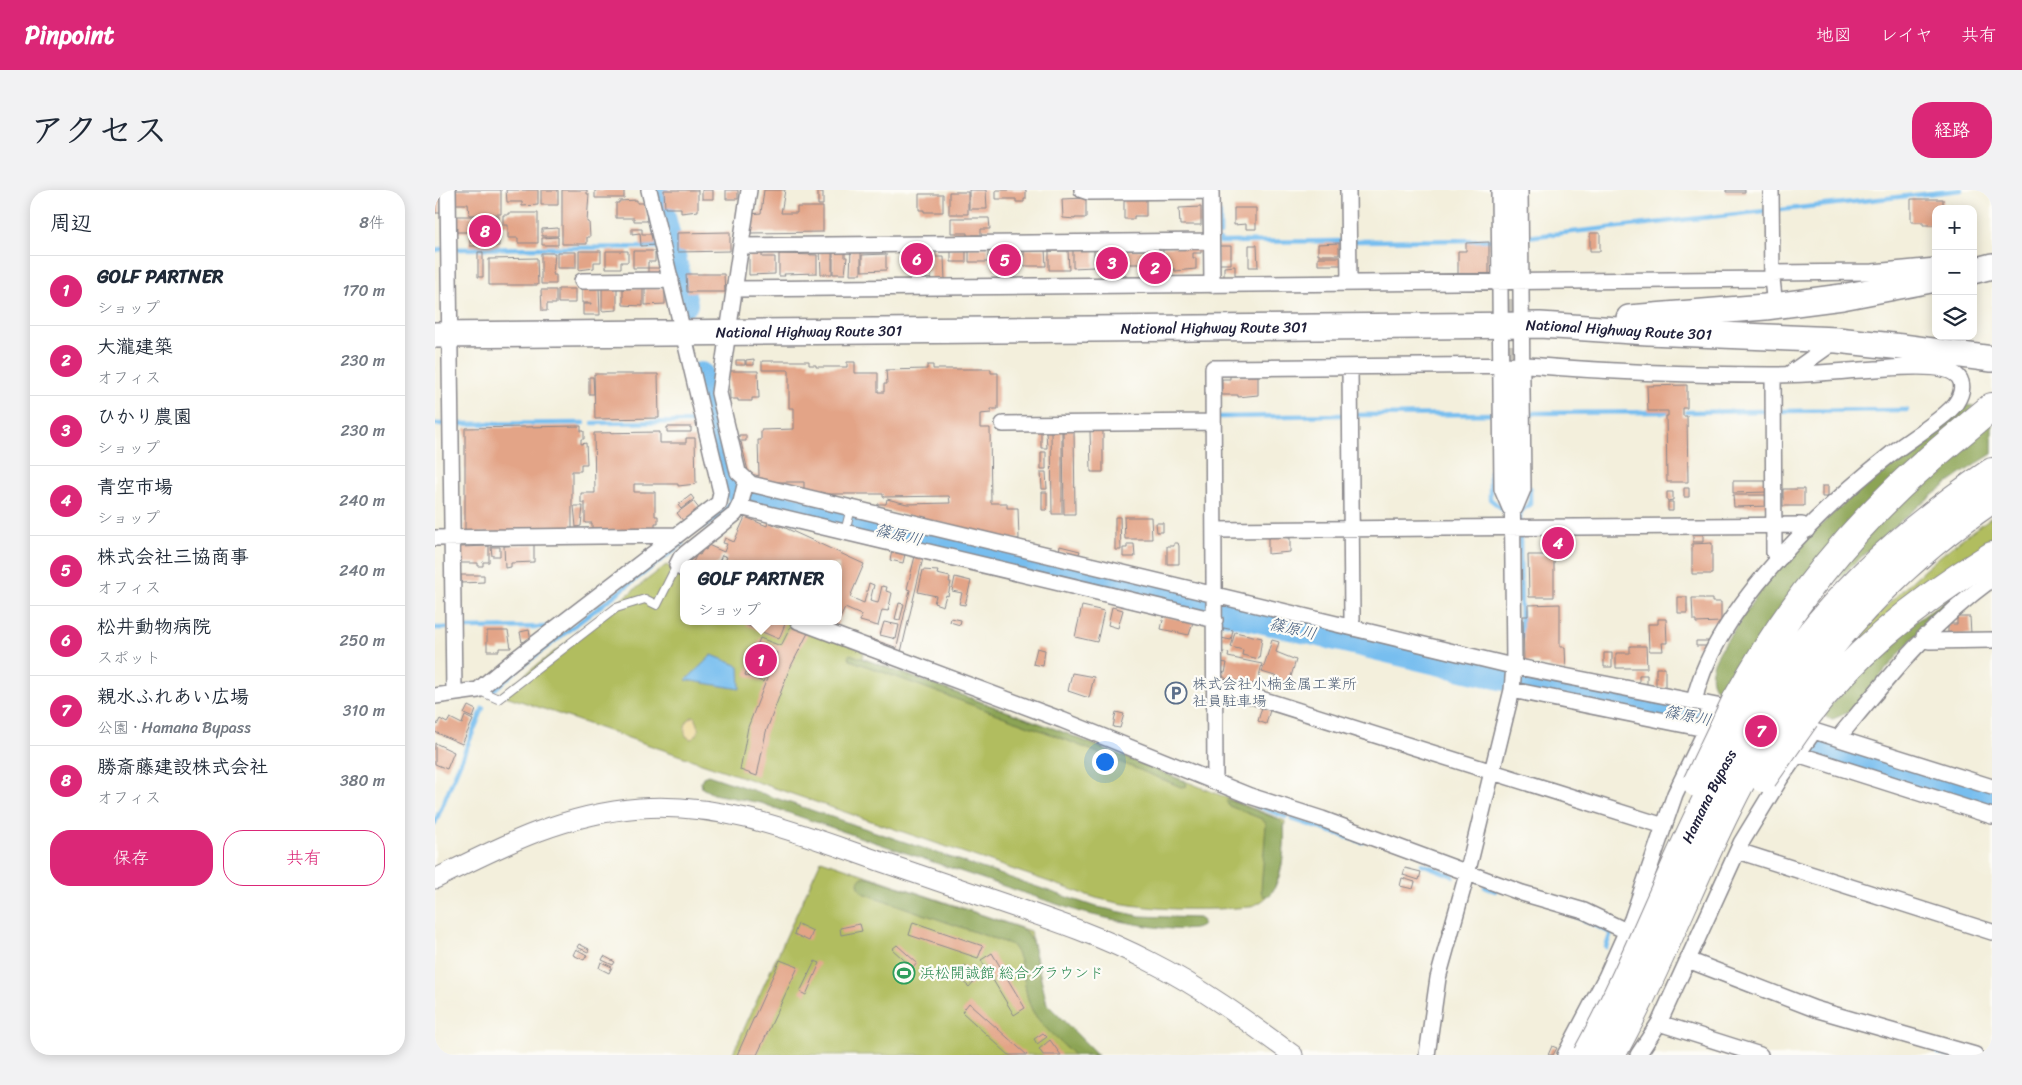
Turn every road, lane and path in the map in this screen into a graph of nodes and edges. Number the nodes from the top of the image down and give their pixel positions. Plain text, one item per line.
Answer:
1 (448, 190) edge
2 (649, 190) edge
3 (749, 190) edge
4 (1082, 190) edge
5 (1211, 190) edge
6 (1348, 190) edge
7 (1499, 190) edge
8 (1510, 190) edge
9 (1521, 190) edge
10 (1771, 190) edge
11 (1211, 242) junction
12 (741, 246) junction
13 (1992, 257) edge
14 (1977, 260) edge
15 (1932, 266) edge
16 (1992, 266) edge
17 (1977, 270) edge
18 (1772, 276) junction
19 (671, 280) junction
20 (1511, 280) junction
21 (1932, 280) edge
22 (582, 281) dead end
23 (1349, 283) junction
24 (1212, 284) junction
25 (734, 289) junction
26 (1775, 306) junction
27 (1521, 325) junction
28 (681, 333) junction
29 (728, 333) junction
30 (442, 335) edge
31 (1837, 340) junction
32 (1992, 359) edge
33 (1350, 367) junction
34 (1511, 368) junction
35 (1789, 374) junction
36 (1773, 375) junction
37 (1992, 407) edge
38 (1213, 422) junction
39 (1003, 424) dead end
40 (1992, 472) edge
41 (743, 495) junction
42 (1992, 499) edge
43 (850, 512) junction
44 (1513, 521) junction
45 (1774, 525) junction
46 (1351, 529) junction
47 (1214, 530) junction
48 (1807, 530) junction
49 (845, 531) junction
50 (682, 532) junction
51 (435, 538) edge
52 (452, 538) junction
53 (699, 543) junction
54 (1992, 556) edge
55 (1780, 558) junction
56 (681, 560) edge
57 (680, 567) edge
58 (1992, 579) edge
59 (1215, 598) junction
60 (1215, 618) junction
61 (809, 625) edge
62 (1350, 627) junction
63 (1924, 636) junction
64 (1992, 640) edge
65 (1513, 679) junction
66 (1215, 688) junction
67 (478, 690) junction
68 (454, 693) junction
69 (435, 696) edge
70 (1694, 702) junction
71 (1749, 720) junction
72 (1837, 738) junction
73 (1795, 756) junction
74 (1492, 772) junction
75 (1215, 782) junction
76 (1992, 787) edge
77 (1992, 816) edge
78 (1662, 832) junction
79 (1735, 857) junction
80 (1467, 874) junction
81 (435, 879) edge
82 (1648, 931) junction
83 (1992, 932) edge
84 (1620, 946) junction
85 (1685, 966) junction
86 (1659, 1023) junction
87 (1293, 1055) edge
88 (1427, 1055) edge
89 (1565, 1055) edge
90 (1587, 1055) edge
91 (1611, 1055) edge
92 (1638, 1055) edge
93 (1760, 1055) edge
94 (1975, 1055) edge

1 - 30 street
2 - 19 street
3 - 12 street
4 - 5 street
5 - 11 street
6 - 23 street
7 - 20 street
8 - 20 street
9 - 20 street
10 - 18 street
11 - 12 street
11 - 24 street
12 - 25 street
13 - 14 street
15 - 18 street
16 - 17 highway
18 - 20 street
18 - 26 street
19 - 22 street
19 - 28 street
20 - 23 street
20 - 27 street
20 - 27 street
21 - 26 highway
23 - 24 street
24 - 25 street
25 - 29 street
26 - 27 highway
27 - 29 highway, National Highway Route 301
27 - 31 highway, National Highway Route 301
27 - 34 street
27 - 34 street
28 - 29 highway, National Highway Route 301
28 - 30 highway, National Highway Route 301
28 - 50 street
29 - 41 street
30 - 52 street
31 - 32 highway, National Highway Route 301
31 - 35 street
33 - 34 street
33 - 38 street
33 - 46 street
34 - 36 street
34 - 44 street
35 - 36 street
35 - 48 street
36 - 45 street
37 - 71 highway
38 - 39 street
38 - 47 street
40 - 71 highway
41 - 43 street
41 - 49 street
41 - 53 street
42 - 71 highway
43 - 49 lane
43 - 59 street
44 - 45 street
44 - 46 street
44 - 65 street
45 - 48 street
45 - 55 street
46 - 47 street
46 - 62 street
47 - 59 street
48 - 55 street
49 - 60 street
50 - 52 street
50 - 53 street
50 - 67 street
51 - 52 street
52 - 68 street
53 - 56 street
54 - 71 highway
55 - 70 street
57 - 67 lane
58 - 63 street
59 - 60 street
59 - 62 street
60 - 66 street
61 - 75 street
62 - 65 street
63 - 64 street
63 - 72 street
65 - 70 street
65 - 71 street
65 - 74 street
66 - 74 street
66 - 75 street
67 - 68 street
68 - 69 street
70 - 71 street
71 - 72 street
71 - 73 street
71 - 73 street
71 - 78 street
71 - 82 highway, bridge
71 - 82 highway, bridge
72 - 76 street
73 - 77 street
73 - 79 street
74 - 78 street
74 - 80 street
75 - 80 street
78 - 79 street
78 - 82 street
79 - 83 street
79 - 85 street
80 - 82 street
80 - 88 street
81 - 87 street
82 - 84 street
82 - 90 highway, bridge
82 - 91 highway, bridge
84 - 85 street
84 - 89 street
85 - 86 street
85 - 94 street
86 - 92 street
86 - 93 street

